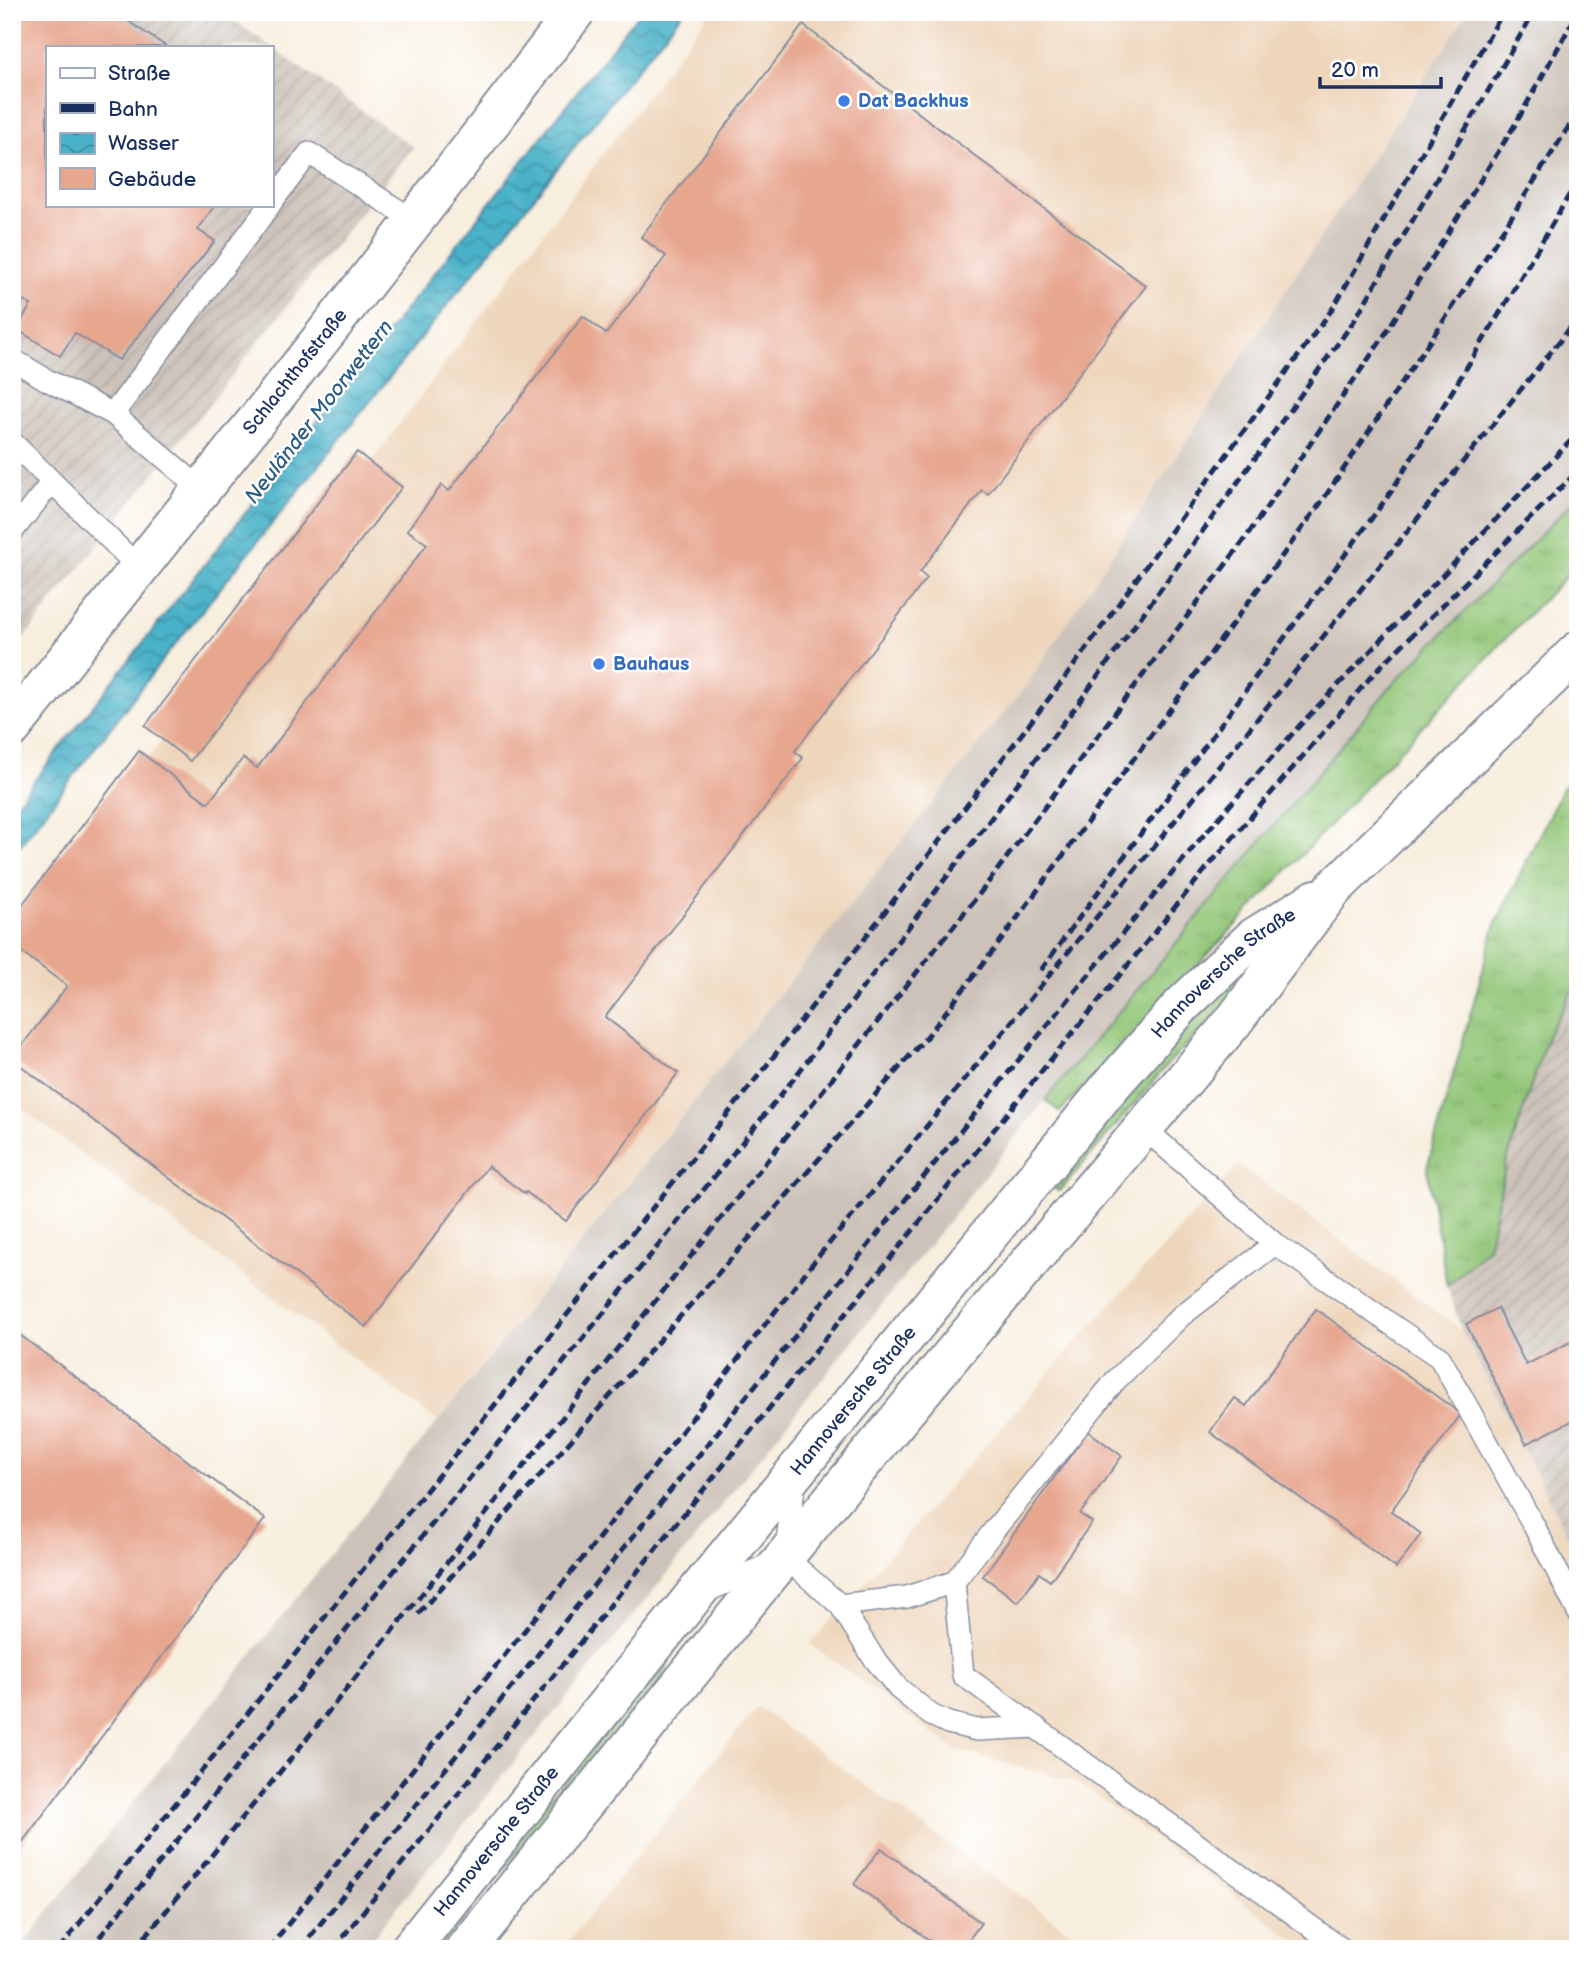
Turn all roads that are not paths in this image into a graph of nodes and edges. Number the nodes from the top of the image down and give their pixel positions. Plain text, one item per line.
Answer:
1 (575, 12) edge
2 (273, 201) edge
3 (269, 206) edge
4 (415, 221) junction
5 (12, 359) edge
6 (113, 414) junction
7 (12, 442) edge
8 (52, 482) junction
9 (201, 489) junction
10 (12, 532) edge
11 (138, 568) junction
12 (1578, 651) edge
13 (12, 728) edge
14 (1333, 889) junction
15 (1144, 1128) junction
16 (1275, 1244) junction
17 (796, 1472) junction
18 (785, 1557) junction
19 (954, 1582) junction
20 (693, 1597) junction
21 (840, 1605) junction
22 (1578, 1612) edge
23 (1036, 1727) junction
24 (410, 1949) edge
25 (466, 1949) edge
26 (1342, 1949) edge

1 - 4 main road, Schlachthofstraße
2 - 4 lane
3 - 6 lane
4 - 9 main road, Schlachthofstraße
5 - 6 lane
6 - 9 lane
7 - 8 lane
8 - 10 lane
8 - 11 lane
9 - 11 main road, Schlachthofstraße
11 - 13 main road, Schlachthofstraße
12 - 14 main road, Hannoversche Straße
14 - 15 main road, Hannoversche Straße
14 - 17 main road, Hannoversche Straße
15 - 16 lane
15 - 18 main road, Hannoversche Straße
16 - 19 lane
16 - 22 lane
17 - 18 lane
17 - 20 main road, Hannoversche Straße
18 - 20 lane
18 - 21 lane
18 - 25 main road, Hannoversche Straße
19 - 21 lane
19 - 23 lane
20 - 24 main road, Hannoversche Straße
21 - 23 lane
23 - 26 lane

